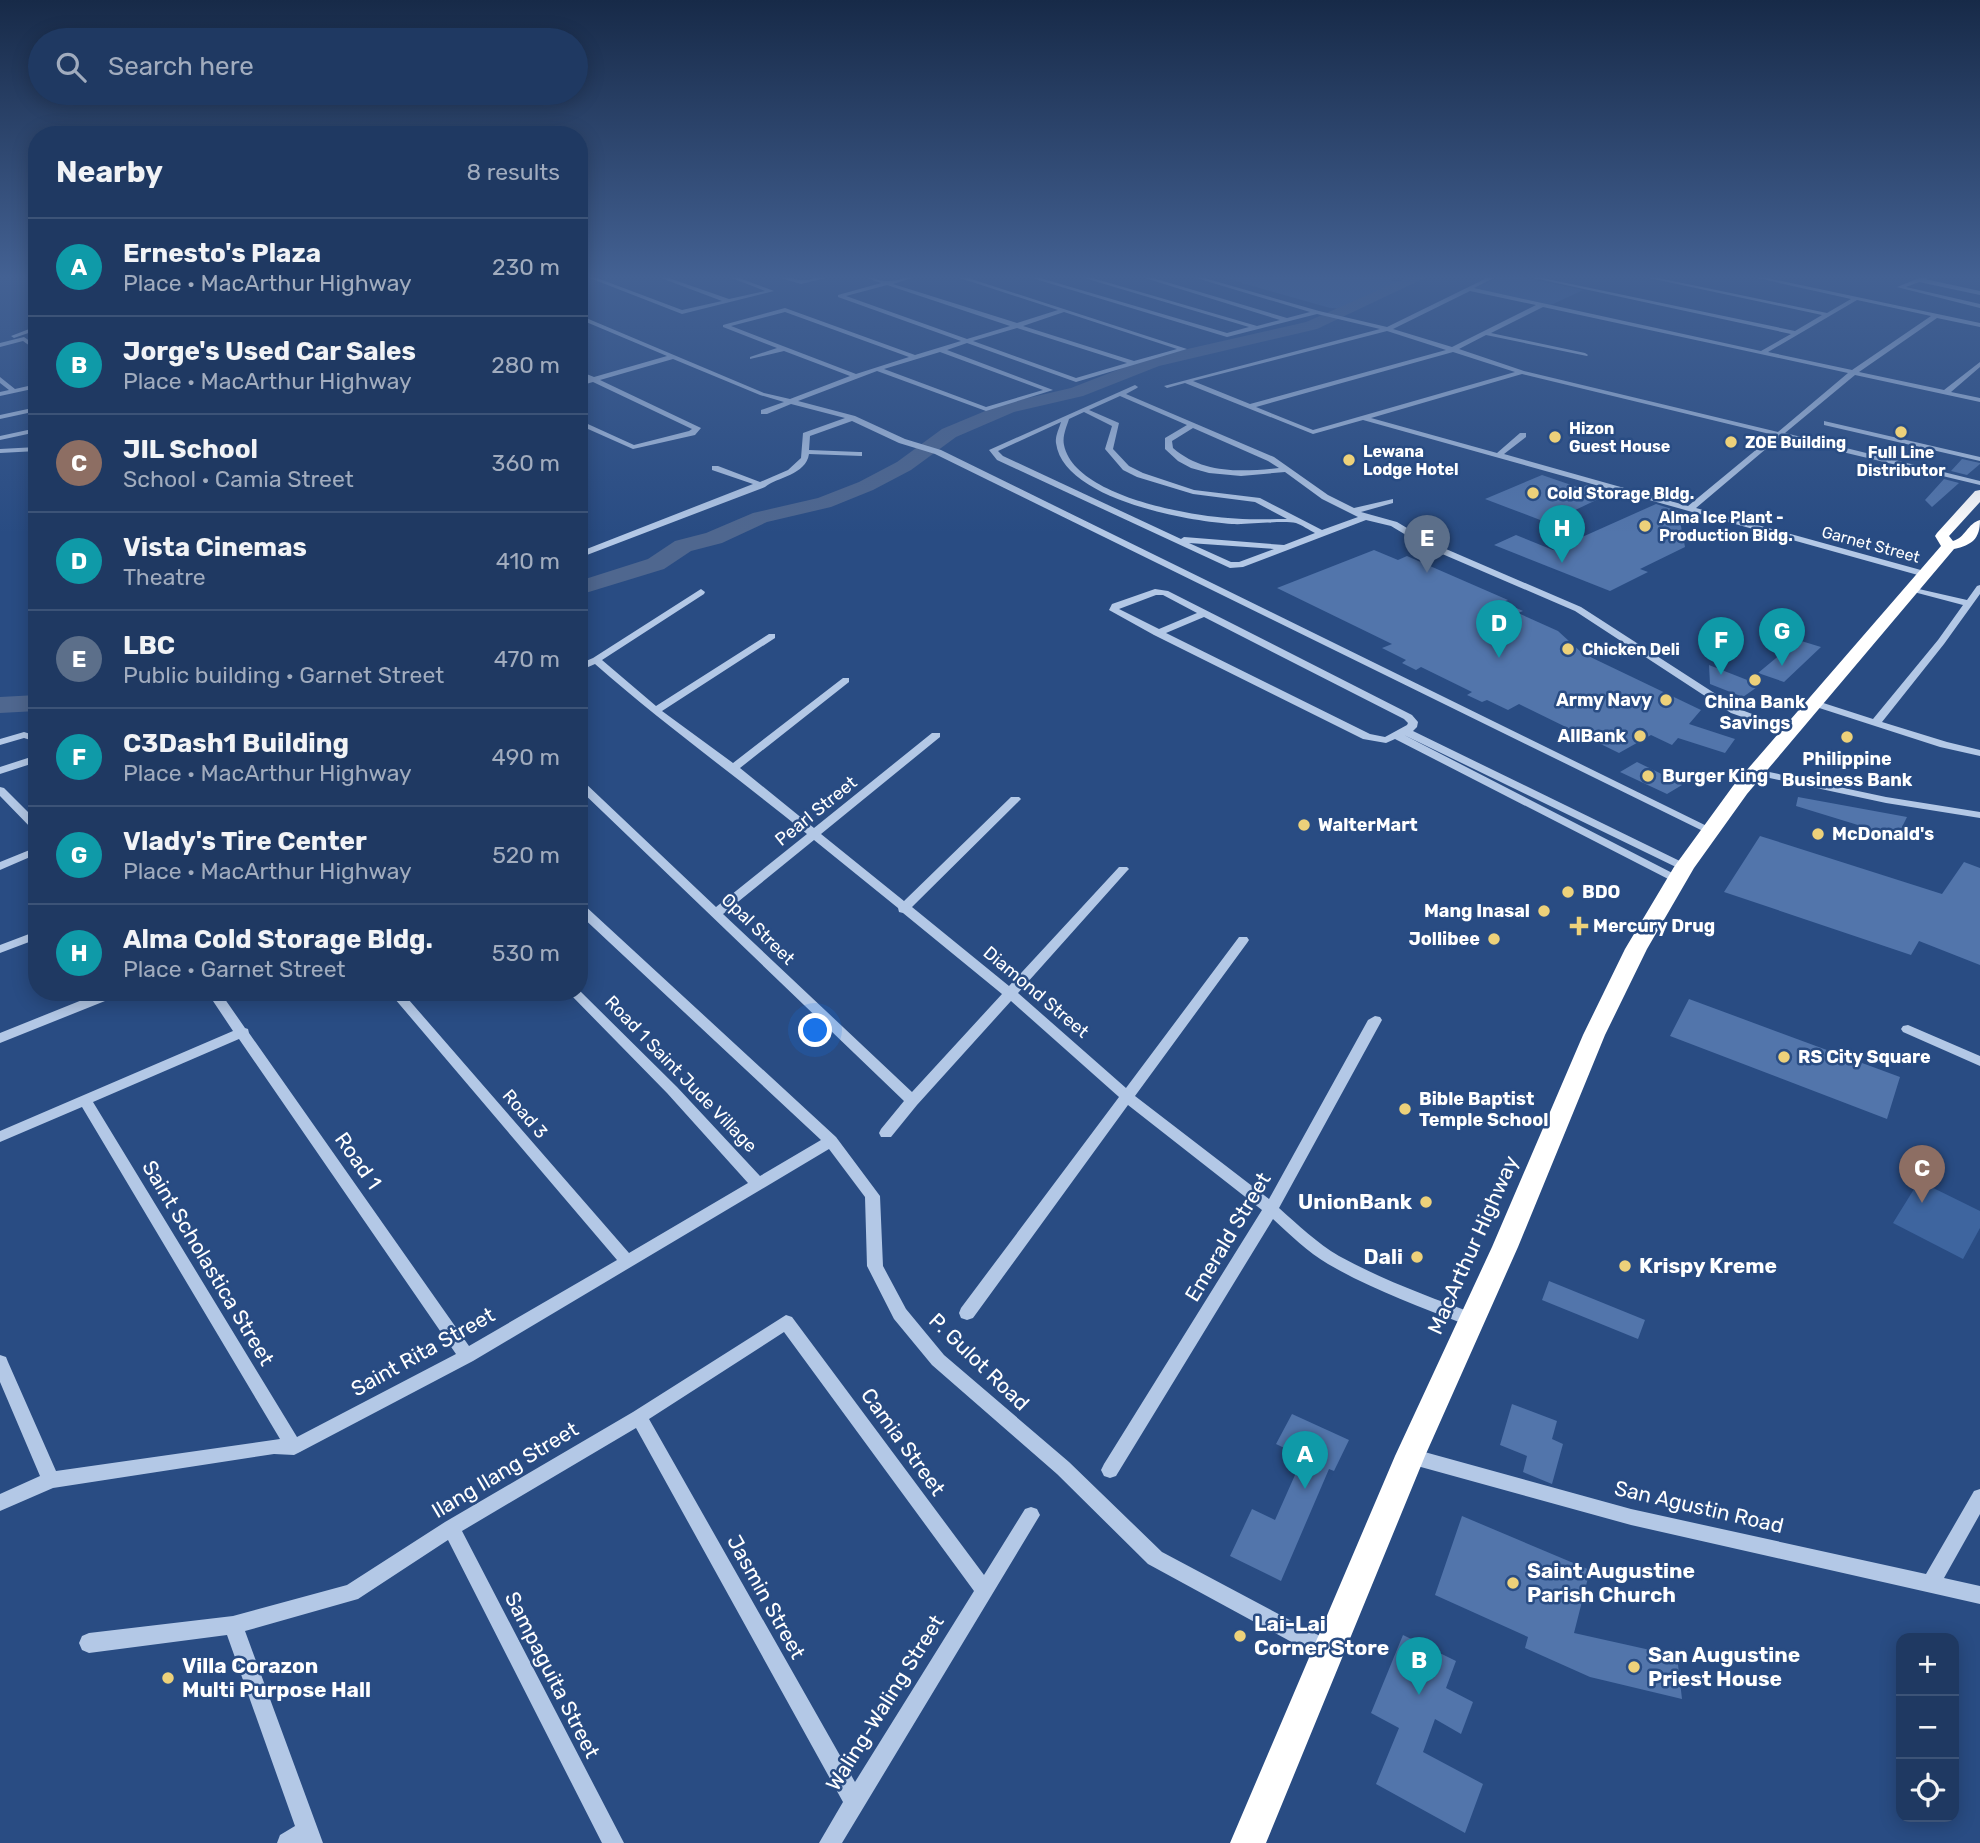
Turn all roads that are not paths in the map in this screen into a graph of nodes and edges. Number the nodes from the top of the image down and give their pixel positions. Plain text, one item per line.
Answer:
1 (659, 361) edge
2 (682, 361) edge
3 (815, 361) edge
4 (902, 361) edge
5 (972, 361) edge
6 (1022, 361) edge
7 (1126, 361) edge
8 (1139, 361) edge
9 (1267, 361) edge
10 (1412, 361) edge
11 (1487, 361) edge
12 (1798, 361) edge
13 (1870, 361) edge
14 (1132, 363) junction
15 (1980, 364) edge
16 (877, 369) junction
17 (1522, 372) junction
18 (1853, 373) junction
19 (856, 376) junction
20 (588, 377) edge
21 (0, 379) edge
22 (595, 380) junction
23 (588, 382) edge
24 (1188, 382) junction
25 (1167, 386) dead end
26 (1135, 387) dead end
27 (28, 388) edge
28 (14, 391) junction
29 (1945, 393) junction
30 (0, 394) edge
31 (1121, 394) junction
32 (1980, 400) edge
33 (788, 401) junction
34 (1251, 406) junction
35 (1084, 410) junction
36 (28, 411) edge
37 (764, 412) dead end
38 (0, 417) edge
39 (852, 418) junction
40 (1364, 418) junction
41 (1066, 419) junction
42 (1827, 423) dead end
43 (1192, 425) junction
44 (588, 426) edge
45 (28, 432) edge
46 (1313, 432) joint
47 (1523, 435) dead end
48 (1780, 436) junction
49 (0, 438) edge
50 (1007, 443) junction
51 (28, 450) edge
52 (0, 452) edge
53 (807, 453) junction
54 (859, 454) dead end
55 (1497, 456) junction
56 (1980, 459) edge
57 (1012, 462) junction
58 (715, 468) dead end
59 (1286, 470) junction
60 (1980, 483) edge
61 (762, 485) junction
62 (1105, 490) junction
63 (1980, 494) edge
64 (1084, 497) junction
65 (1390, 501) dead end
66 (1689, 509) junction
67 (1354, 511) junction
68 (1365, 517) junction
69 (1293, 521) junction
70 (1980, 524) edge
71 (1321, 533) junction
72 (1173, 539) junction
73 (1949, 546) junction
74 (1287, 547) junction
75 (588, 552) edge
76 (1925, 574) junction
77 (1980, 588) edge
78 (1913, 589) junction
79 (701, 592) dead end
80 (1968, 603) junction
81 (1205, 614) junction
82 (1157, 633) junction
83 (772, 636) dead end
84 (596, 660) junction
85 (588, 664) edge
86 (846, 680) dead end
87 (1814, 703) junction
88 (656, 711) junction
89 (1876, 722) junction
90 (1792, 731) junction
91 (1401, 734) junction
92 (936, 735) dead end
93 (28, 738) edge
94 (0, 742) edge
95 (1980, 752) edge
96 (28, 761) edge
97 (733, 768) junction
98 (0, 771) edge
99 (1755, 772) junction
100 (588, 792) edge
101 (2, 795) edge
102 (1015, 799) dead end
103 (1980, 815) edge
104 (28, 820) edge
105 (1711, 831) junction
106 (814, 834) junction
107 (28, 854) edge
108 (0, 866) edge
109 (1123, 869) dead end
110 (1681, 873) junction
111 (903, 909) junction
112 (588, 914) edge
113 (717, 914) junction
114 (28, 938) edge
115 (1242, 940) dead end
116 (0, 949) edge
117 (1010, 993) junction
118 (92, 1001) edge
119 (220, 1001) edge
120 (403, 1001) edge
121 (583, 1001) edge
122 (1375, 1020) dead end
123 (1908, 1029) dead end
124 (243, 1032) junction
125 (0, 1038) edge
126 (1980, 1061) edge
127 (1125, 1095) junction
128 (85, 1100) junction
129 (912, 1101) junction
130 (886, 1133) dead end
131 (0, 1137) edge
132 (831, 1141) junction
133 (758, 1184) junction
134 (1271, 1209) junction
135 (627, 1261) junction
136 (967, 1313) dead end
137 (1470, 1319) junction
138 (786, 1322) joint
139 (467, 1356) junction
140 (0, 1362) edge
141 (639, 1417) junction
142 (294, 1447) junction
143 (1410, 1455) junction
144 (1110, 1470) dead end
145 (51, 1480) junction
146 (1980, 1497) edge
147 (0, 1503) edge
148 (1031, 1515) dead end
149 (450, 1528) junction
150 (1932, 1582) junction
151 (984, 1590) junction
152 (1980, 1595) edge
153 (233, 1625) junction
154 (89, 1643) dead end
155 (1328, 1651) junction
156 (854, 1800) junction
157 (310, 1837) edge
158 (288, 1843) edge
159 (613, 1843) edge
160 (830, 1843) edge
161 (1248, 1843) edge

1 - 22 street
2 - 33 street
3 - 19 street
4 - 16 street
5 - 16 street
6 - 14 street
7 - 14 street
8 - 14 street
9 - 24 street
10 - 34 street
11 - 17 street
12 - 18 street
13 - 18 street
15 - 29 street
16 - 19 street
17 - 40 street
17 - 48 street
18 - 29 street
18 - 48 street
19 - 33 street
20 - 22 street
21 - 28 street
22 - 23 street
22 - 44 street
24 - 25 street
24 - 34 street
26 - 31 street
27 - 28 street
28 - 30 street
29 - 32 street
31 - 35 street
31 - 43 street
33 - 37 street
33 - 39 street
34 - 46 street
35 - 41 street
35 - 69 street
36 - 38 street
39 - 53 street
39 - 105 street
40 - 46 street
40 - 55 street, Garnet Street
41 - 50 street
41 - 62 street
42 - 56 street
43 - 59 street
43 - 59 street
45 - 49 street
47 - 55 street
48 - 60 street
48 - 66 street
50 - 57 street
50 - 57 street
51 - 52 street
53 - 54 street
53 - 61 street
55 - 66 street, Garnet Street
57 - 64 street
58 - 61 street
59 - 67 street
61 - 75 street
62 - 64 street
62 - 69 street
63 - 73 highway, MacArthur Highway
64 - 72 street
65 - 67 street
66 - 76 street, Garnet Street
67 - 68 street
68 - 71 street
68 - 90 street
69 - 71 street
70 - 73 highway, MacArthur Highway
71 - 74 street
72 - 74 street
72 - 74 street
73 - 76 highway, MacArthur Highway
76 - 78 highway, MacArthur Highway
77 - 80 street
78 - 80 street
78 - 87 highway, MacArthur Highway
79 - 84 street
80 - 89 street
81 - 82 street
81 - 82 street
81 - 91 street
82 - 91 street
83 - 88 street
84 - 85 street
84 - 88 street, Diamond Street
86 - 97 street
87 - 89 street
87 - 90 highway, MacArthur Highway
88 - 97 street, Diamond Street
89 - 95 street
90 - 99 highway, MacArthur Highway
91 - 110 street
92 - 106 street, Pearl Street
93 - 94 street
96 - 98 street
97 - 106 street, Diamond Street
99 - 103 street
99 - 105 highway, MacArthur Highway
100 - 113 street, Opal Street
101 - 104 street
102 - 111 street
105 - 110 highway, MacArthur Highway
106 - 111 street, Diamond Street
106 - 113 street, Pearl Street
107 - 108 street
109 - 117 street
110 - 137 highway, MacArthur Highway
111 - 117 street, Diamond Street
112 - 132 street, P. Gulot Road
113 - 129 street, Opal Street
114 - 116 street
115 - 127 street
117 - 127 street, Diamond Street
117 - 129 street
118 - 125 street
119 - 124 street, Road 1
120 - 135 street, Road 3
121 - 133 street, Road 1 Saint Jude Village
122 - 134 street, Emerald Street
123 - 126 street
124 - 128 street
124 - 139 street, Road 1
127 - 134 street, Diamond Street
127 - 136 street
128 - 131 street
128 - 142 street, Saint Scholastica Street
129 - 130 street
132 - 133 street, Saint Rita Street
132 - 155 street, P. Gulot Road
133 - 135 street, Saint Rita Street
134 - 137 street, Diamond Street
134 - 144 street, Emerald Street
135 - 139 street, Saint Rita Street
137 - 143 highway, MacArthur Highway
138 - 141 street, Ilang Ilang Street
138 - 151 street, Camia Street
139 - 142 street, Saint Rita Street
140 - 145 street
141 - 149 street, Ilang Ilang Street
141 - 156 street, Jasmin Street
142 - 145 street, Saint Rita Street
143 - 150 street, San Agustin Road
143 - 155 highway, MacArthur Highway
145 - 147 street, Saint Rita Street
146 - 150 street
148 - 151 street, Waling-Waling Street
149 - 153 street, Ilang Ilang Street
149 - 159 street, Sampaguita Street
150 - 152 street, San Agustin Road
151 - 156 street, Waling-Waling Street
153 - 154 street, Ilang Ilang Street
153 - 157 street
155 - 161 highway, MacArthur Highway
156 - 160 street, Waling-Waling Street
157 - 158 street

